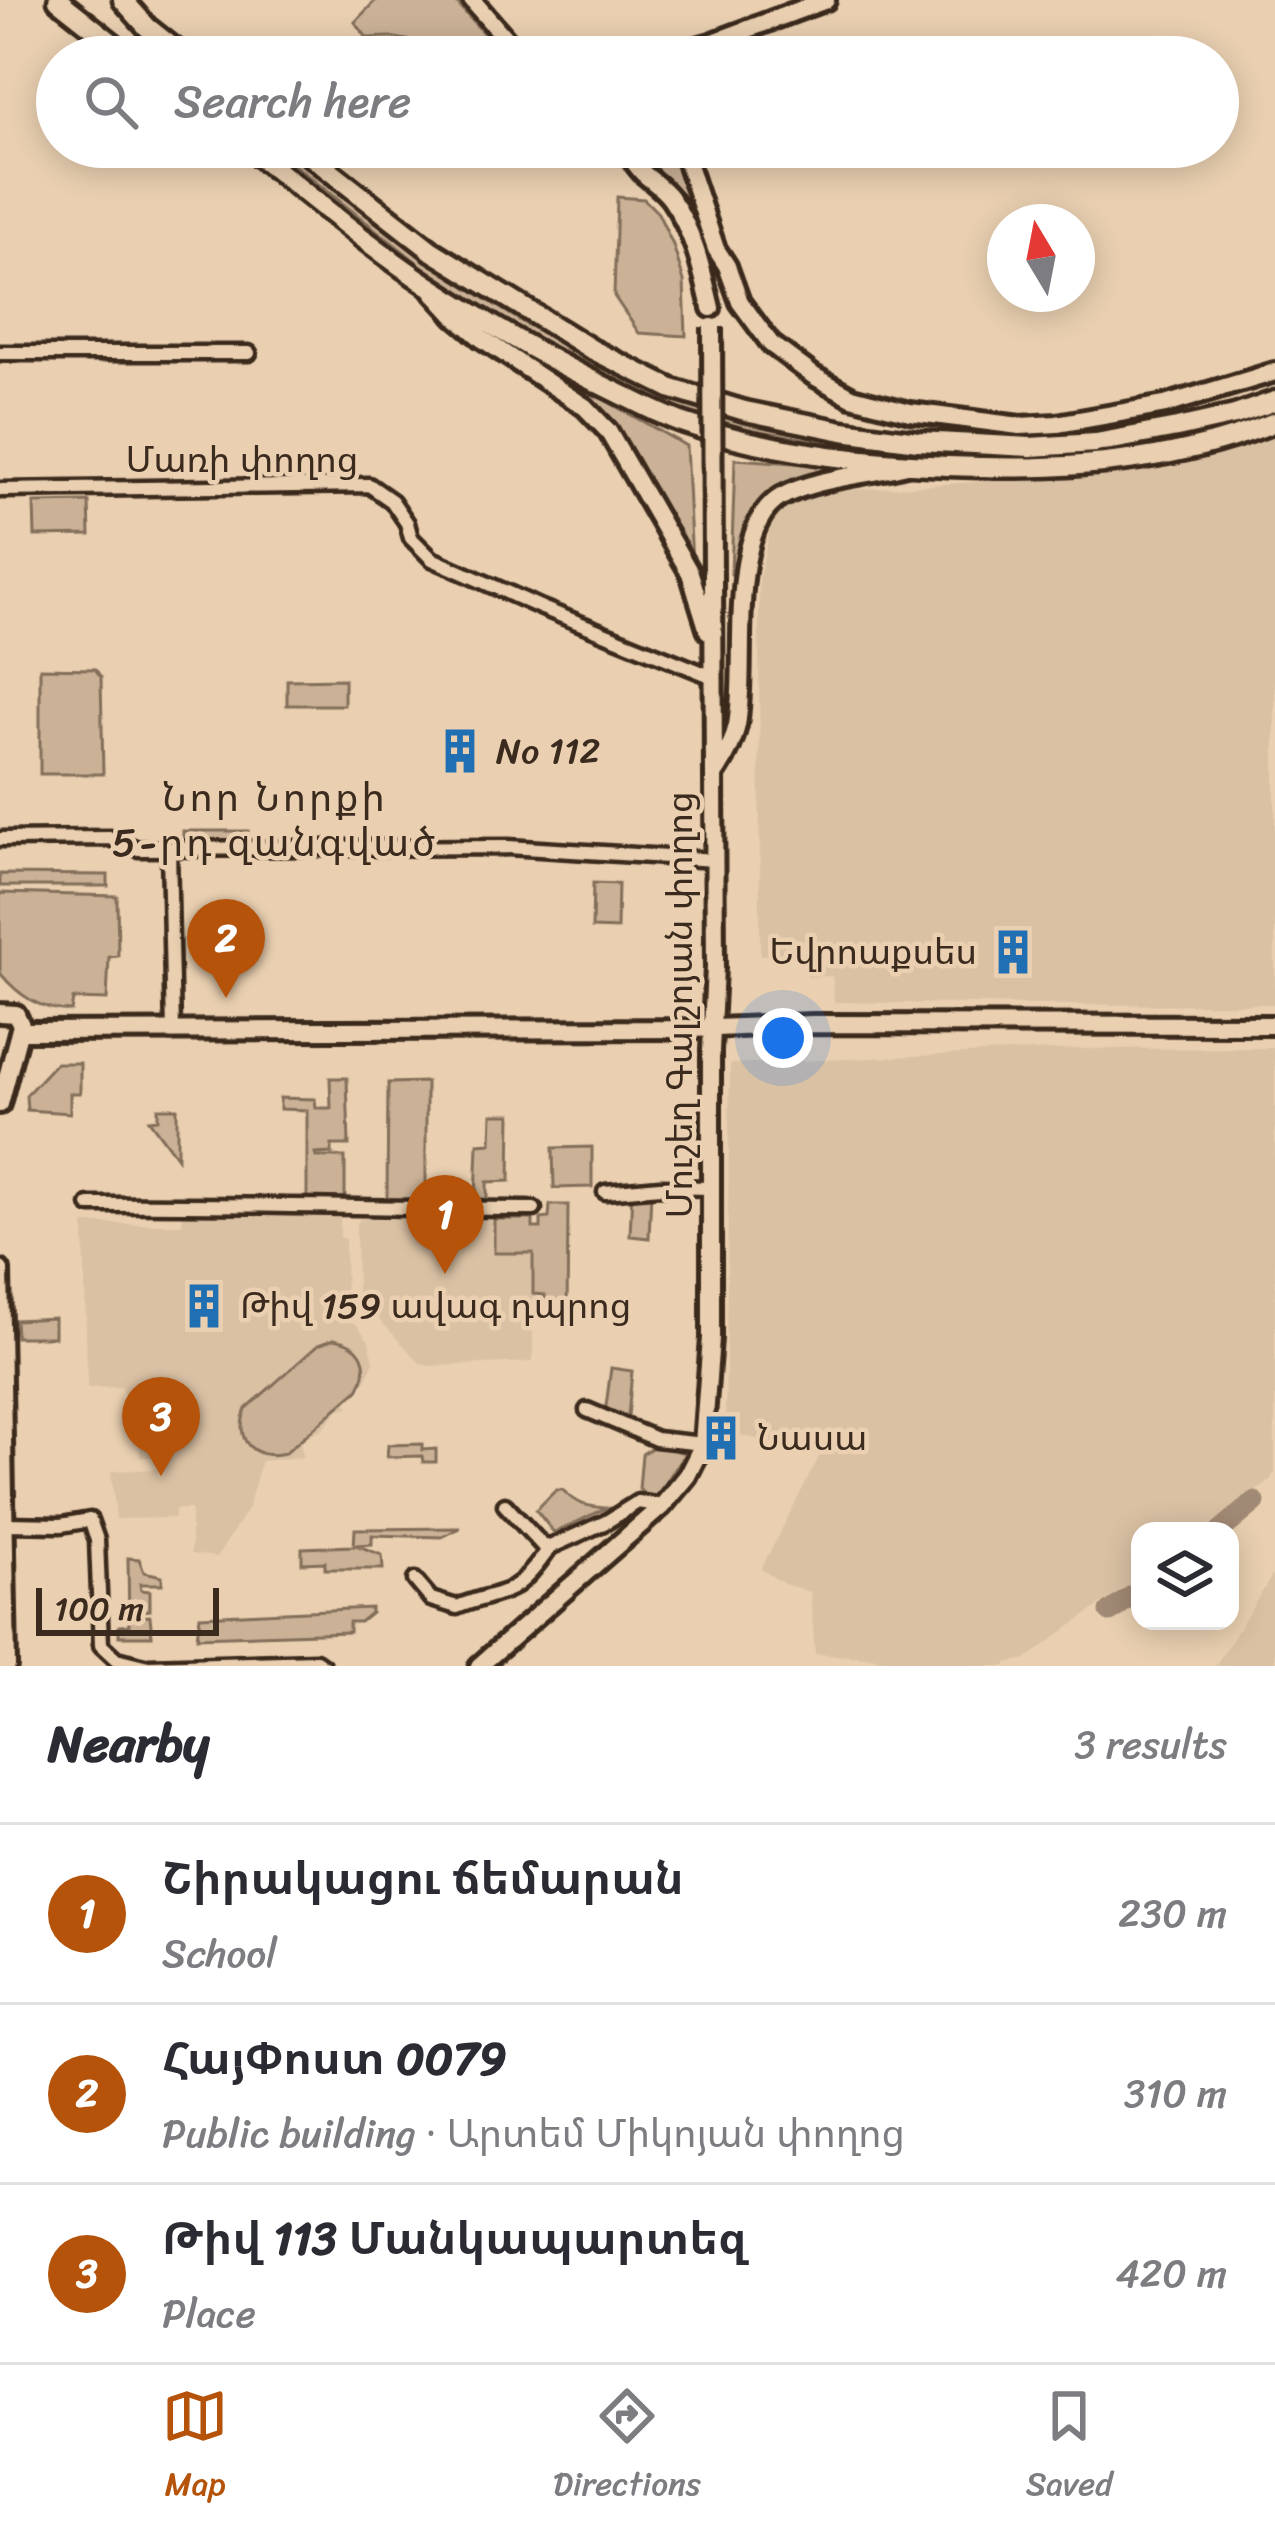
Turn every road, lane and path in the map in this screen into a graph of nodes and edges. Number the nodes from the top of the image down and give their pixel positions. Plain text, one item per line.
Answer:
1 (58, 0) edge
2 (124, 0) edge
3 (472, 0) edge
4 (826, 0) edge
5 (103, 36) edge
6 (158, 36) edge
7 (503, 36) edge
8 (738, 36) edge
9 (275, 168) edge
10 (325, 168) edge
11 (639, 168) edge
12 (689, 168) edge
13 (716, 249) junction
14 (426, 283) junction
15 (711, 317) junction
16 (249, 352) dead end
17 (0, 353) edge
18 (1275, 372) edge
19 (1275, 401) edge
20 (1275, 422) edge
21 (1020, 425) junction
22 (949, 443) junction
23 (910, 464) junction
24 (0, 490) edge
25 (713, 649) junction
26 (713, 677) junction
27 (714, 776) junction
28 (0, 838) edge
29 (169, 850) junction
30 (715, 860) junction
31 (0, 1012) edge
32 (1275, 1025) edge
33 (712, 1028) junction
34 (173, 1031) junction
35 (12, 1037) edge
36 (0, 1104) edge
37 (711, 1188) junction
38 (604, 1192) dead end
39 (89, 1205) dead end
40 (534, 1209) dead end
41 (0, 1270) edge
42 (587, 1410) dead end
43 (703, 1444) junction
44 (506, 1505) dead end
45 (662, 1506) junction
46 (5, 1524) junction
47 (550, 1547) junction
48 (415, 1580) dead end
49 (8, 1666) edge
50 (147, 1666) edge
51 (323, 1666) edge
52 (479, 1666) edge

1 - 5 main road
2 - 6 main road
3 - 7 main road
4 - 8 main road
9 - 14 main road
10 - 22 main road
11 - 15 main road
12 - 13 main road
13 - 15 main road, Մուշեղ Գալշոյան փողոց
13 - 21 main road
14 - 23 main road
14 - 25 main road
15 - 25 main road, Մուշեղ Գալշոյան փողոց, bridge
16 - 17 street
18 - 21 main road
19 - 22 main road
20 - 23 main road
21 - 22 main road
23 - 27 main road
24 - 26 street, Մառի փողոց
25 - 26 main road, Մուշեղ Գալշոյան փողոց
26 - 27 main road, Մուշեղ Գալշոյան փողոց
27 - 30 main road, Մուշեղ Գալշոյան փողոց
28 - 29 street
29 - 30 street
29 - 34 street
30 - 33 main road, Մուշեղ Գալշոյան փողոց
31 - 35 main road
32 - 33 main road
33 - 34 main road
33 - 37 main road, Մուշեղ Գալշոյան փողոց
34 - 35 main road
35 - 36 main road
37 - 38 street
37 - 43 main road, Մուշեղ Գալշոյան փողոց
39 - 40 street
41 - 46 main road
42 - 43 street
43 - 45 main road, Մուշեղ Գալշոյան փողոց
44 - 47 street
45 - 47 street
45 - 52 main road, Մուշեղ Գալշոյան փողոց
46 - 49 main road
46 - 50 street
47 - 48 street
50 - 51 street

